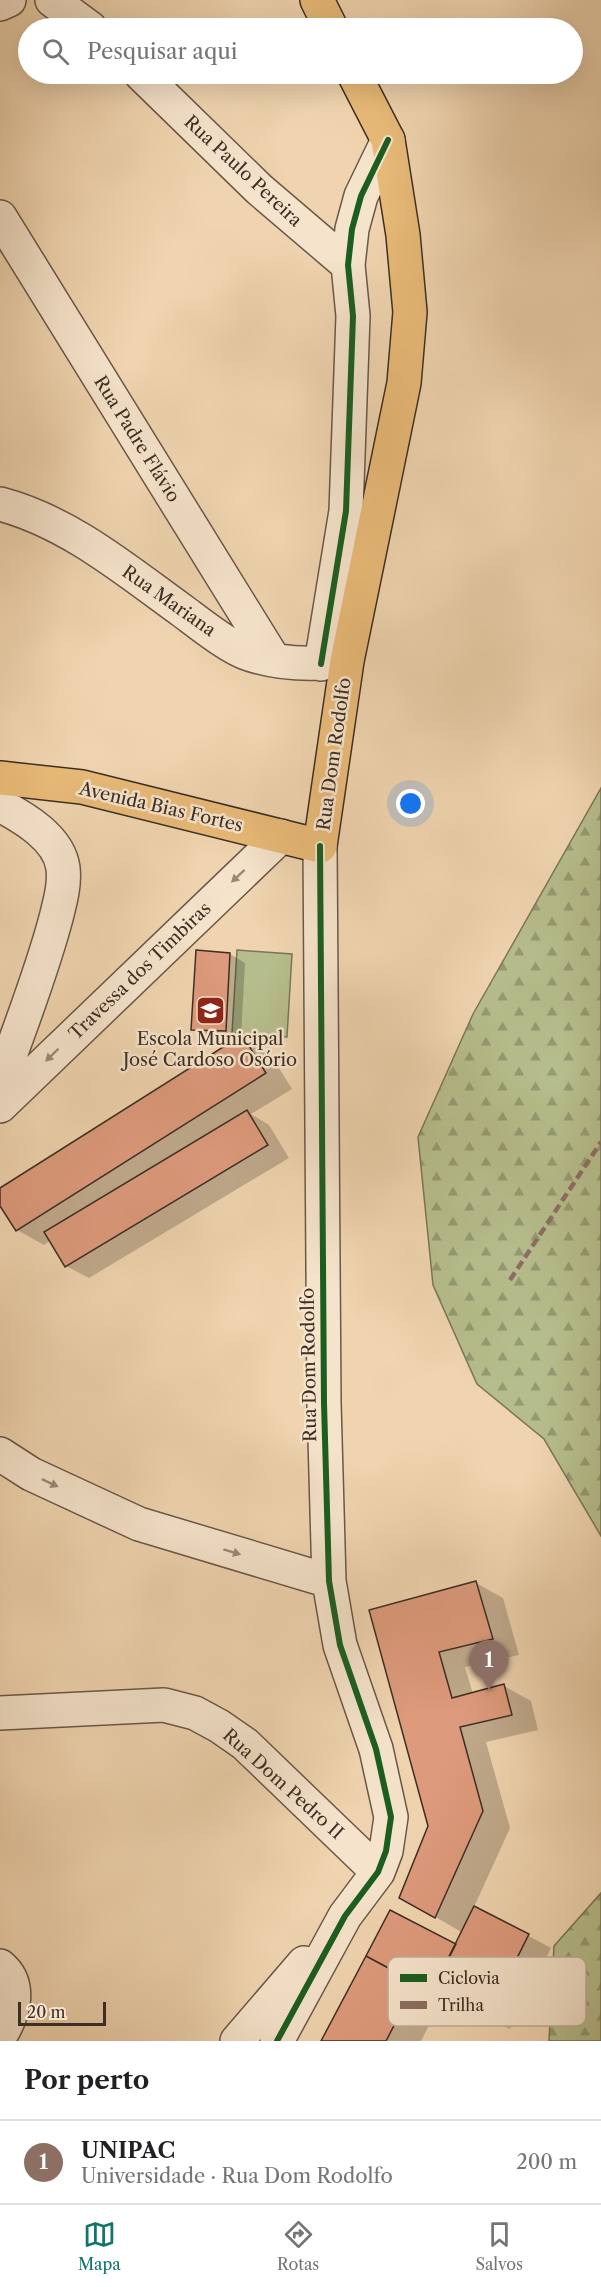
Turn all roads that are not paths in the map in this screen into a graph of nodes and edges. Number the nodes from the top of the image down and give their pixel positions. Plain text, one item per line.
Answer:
1 (9, 0) edge
2 (52, 0) edge
3 (316, 0) edge
4 (0, 4) edge
5 (76, 18) edge
6 (326, 18) edge
7 (151, 84) edge
8 (359, 84) edge
9 (388, 140) junction
10 (0, 218) edge
11 (348, 265) junction
12 (0, 504) edge
13 (274, 660) junction
14 (334, 663) junction
15 (0, 778) edge
16 (0, 805) edge
17 (281, 836) junction
18 (320, 846) junction
19 (0, 1084) edge
20 (0, 1106) edge
21 (0, 1454) edge
22 (329, 1581) junction
23 (0, 1713) edge
24 (378, 1872) junction
25 (345, 1916) junction
26 (0, 1966) edge
27 (0, 2036) edge
28 (237, 2041) edge
29 (277, 2041) edge

1 - 4 street
2 - 5 street
3 - 6 main road
7 - 11 street, Rua Paulo Pereira
8 - 9 main road, Rua Dom Rodolfo
9 - 11 street
9 - 14 main road, Rua Dom Rodolfo
10 - 13 street, Rua Padre Flávio
11 - 14 street
12 - 13 street, Rua Mariana
13 - 14 street, Rua Mariana
14 - 18 main road, Rua Dom Rodolfo
15 - 17 main road, Avenida Bias Fortes
16 - 19 street
17 - 18 main road, Avenida Bias Fortes
17 -> 20 street, Travessa dos Timbiras
18 - 22 street, Rua Dom Rodolfo
21 -> 22 street
22 - 24 street, Rua Dom Rodolfo
23 - 24 street, Rua Dom Pedro II
24 - 25 street, Rua Dom Rodolfo
25 - 28 street
25 - 29 street
26 - 27 street

